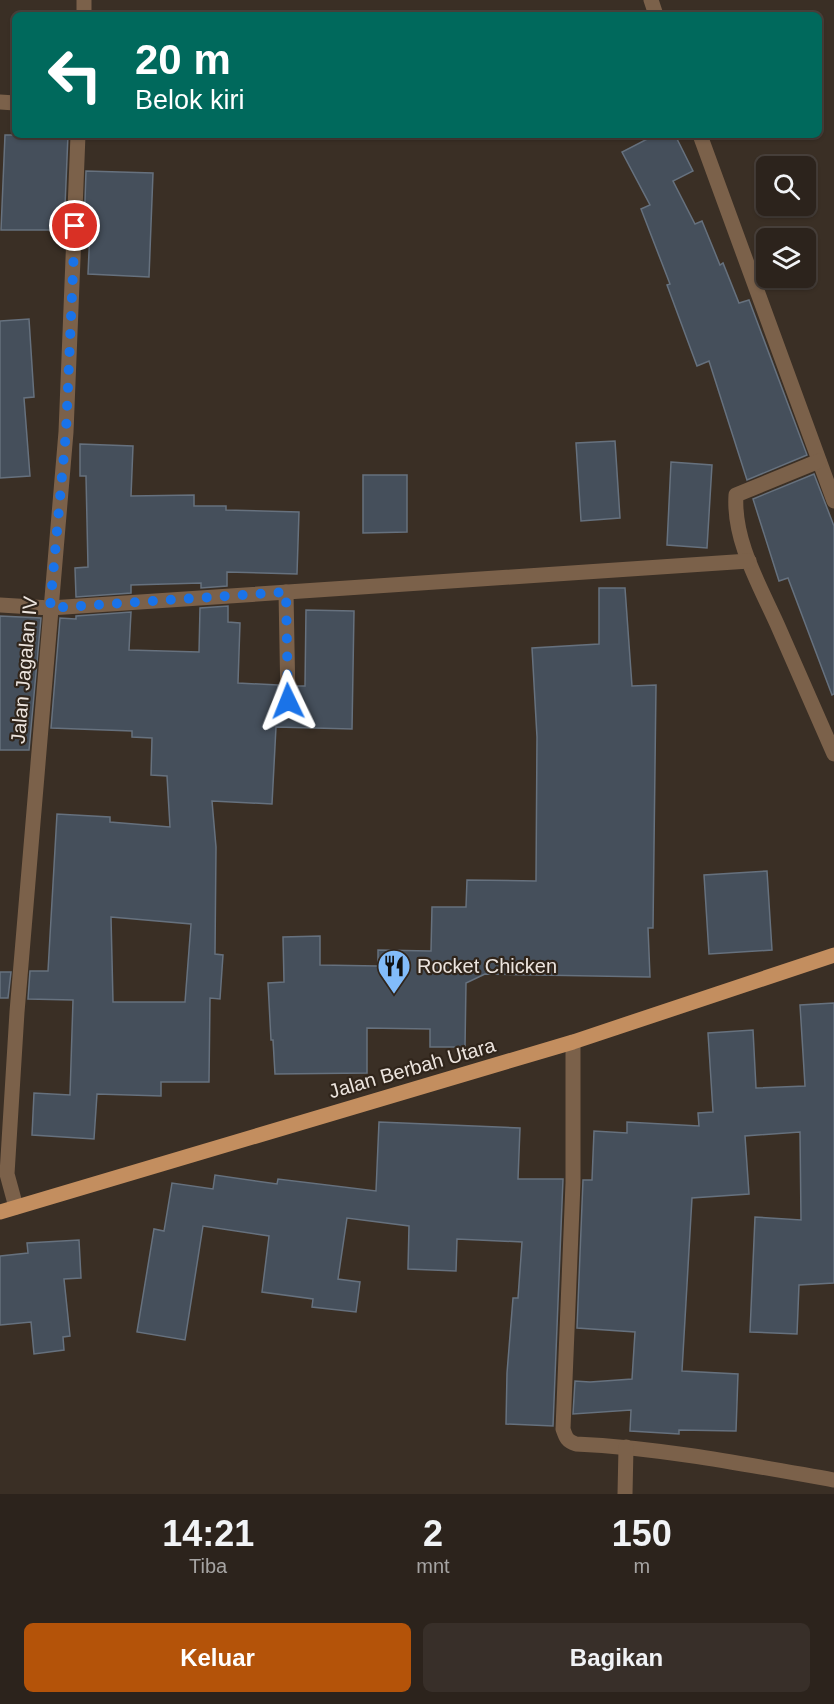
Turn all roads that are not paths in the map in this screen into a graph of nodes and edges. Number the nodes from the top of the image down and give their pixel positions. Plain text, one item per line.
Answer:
1 (78, 138) edge
2 (701, 138) edge
3 (819, 461) junction
4 (834, 501) edge
5 (749, 561) junction
6 (286, 592) junction
7 (0, 605) edge
8 (50, 608) junction
9 (288, 701) dead end
10 (834, 754) edge
11 (834, 955) edge
12 (573, 1042) junction
13 (16, 1207) junction
14 (0, 1212) edge
15 (626, 1447) junction
16 (834, 1480) edge
17 (625, 1494) edge

1 - 8 street, Jalan Jagalan IV
2 - 3 street
3 - 4 street
3 - 5 street
5 - 6 street
5 - 10 street
6 - 8 street
6 - 9 street
7 - 8 street
8 - 13 street, Jalan Jagalan IV
11 - 12 main road, Jalan Berbah Utara
12 - 13 main road, Jalan Berbah Utara
12 - 15 street
13 - 14 main road, Jalan Berbah Utara
15 - 16 street
15 - 17 street

